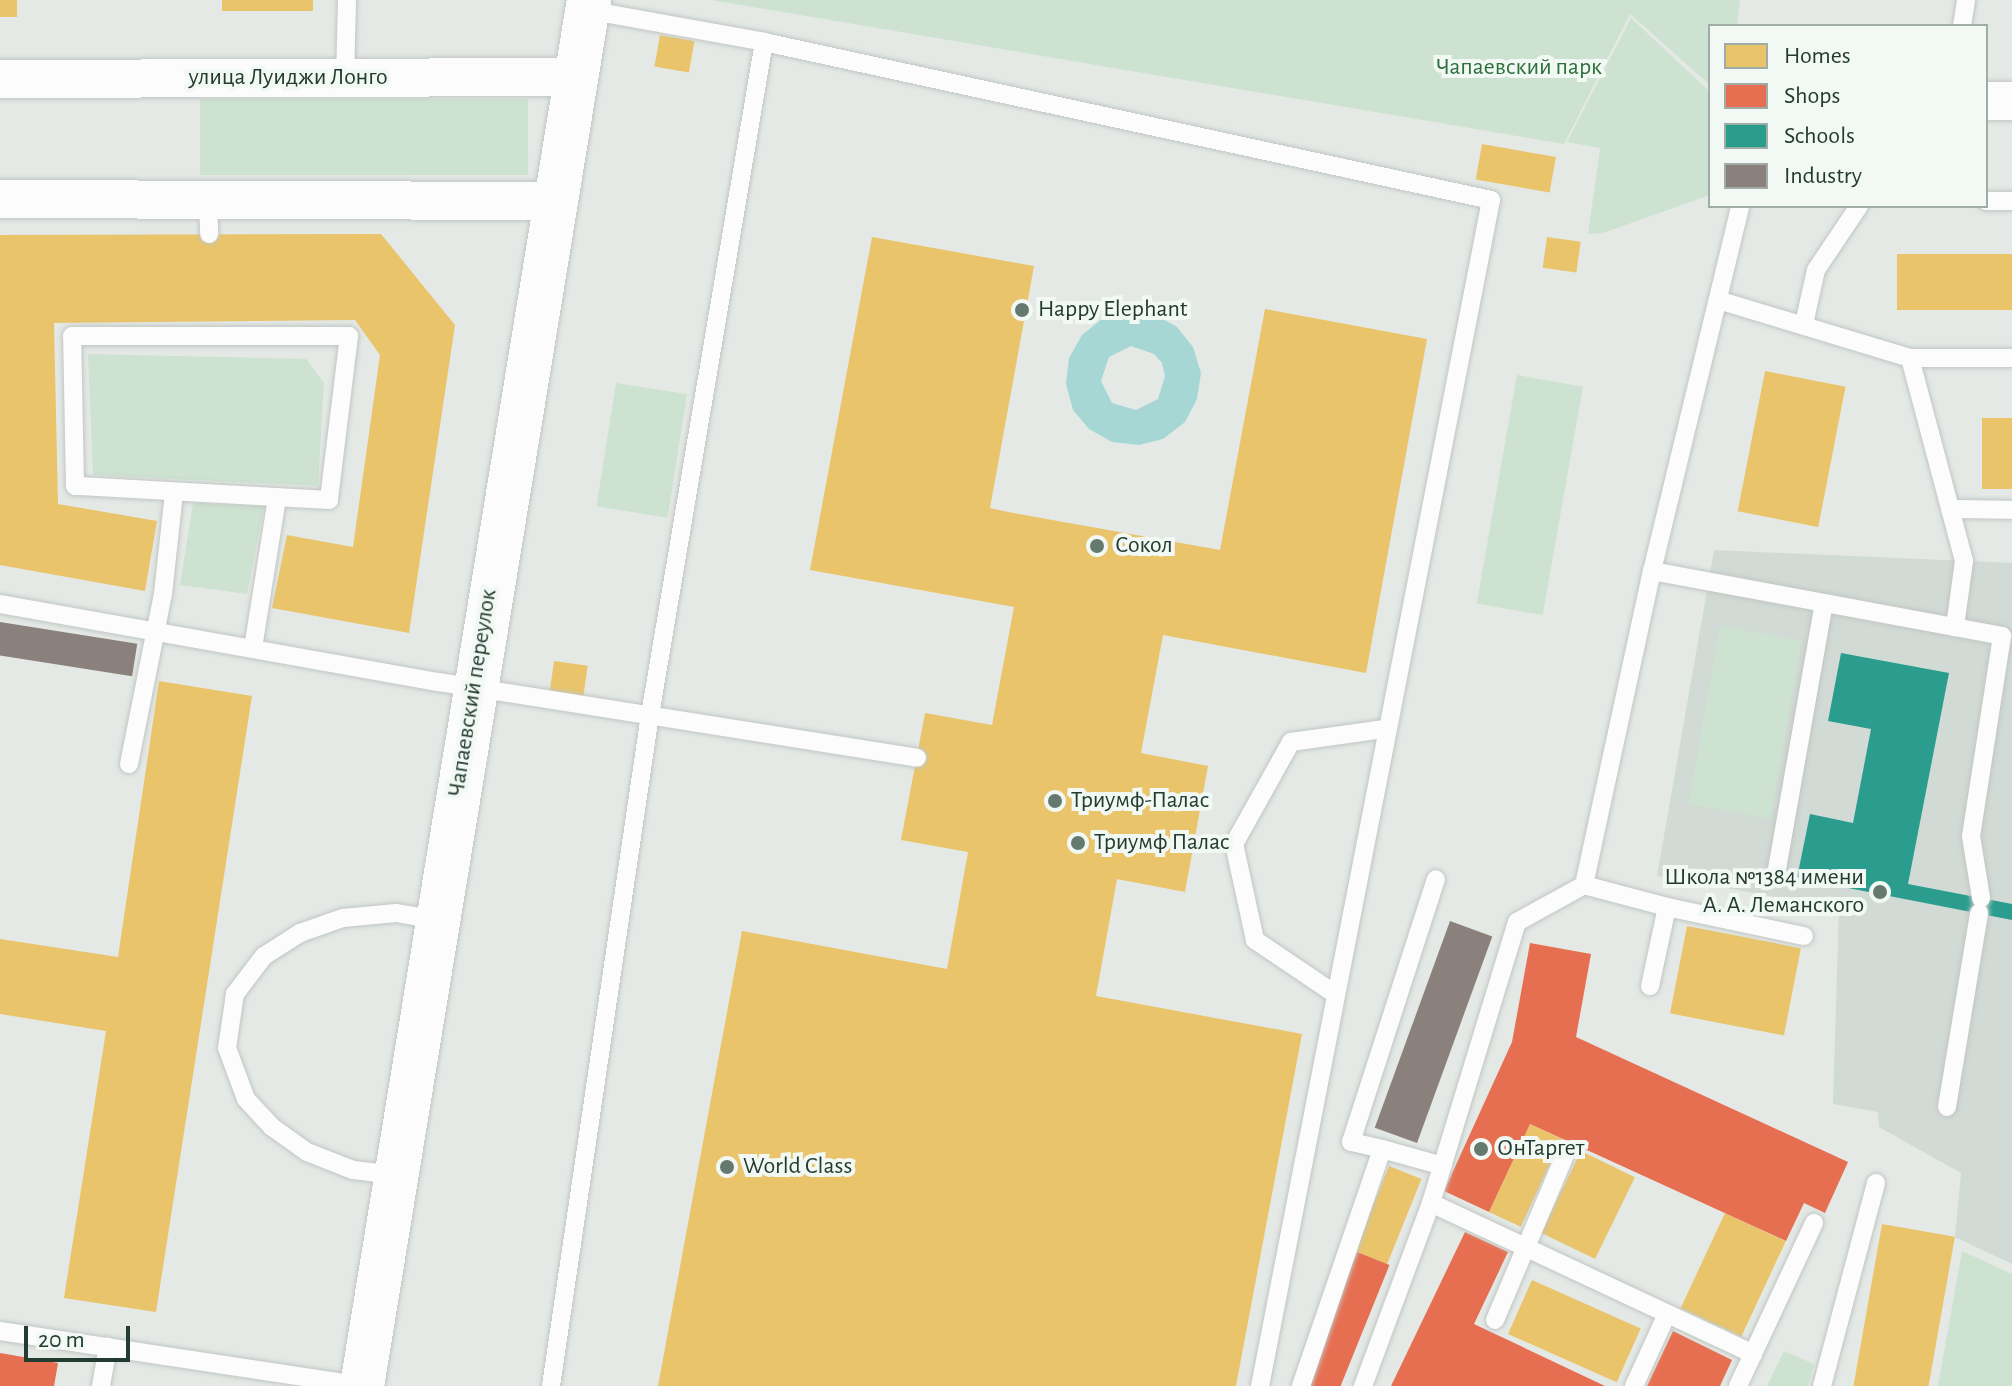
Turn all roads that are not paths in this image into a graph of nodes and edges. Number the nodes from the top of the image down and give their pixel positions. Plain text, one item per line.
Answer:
1 (347, 0) edge
2 (1966, 0) edge
3 (588, 5) edge
4 (1962, 24) edge
5 (764, 42) junction
6 (575, 77) junction
7 (345, 78) junction
8 (0, 79) edge
9 (1988, 101) edge
10 (2012, 101) edge
11 (0, 199) edge
12 (555, 201) junction
13 (1988, 201) edge
14 (2012, 201) edge
15 (1740, 208) edge
16 (1858, 208) edge
17 (1718, 300) junction
18 (1804, 324) junction
19 (1910, 358) junction
20 (2012, 358) edge
21 (174, 493) junction
22 (277, 498) junction
23 (1950, 509) junction
24 (2012, 510) edge
25 (1652, 571) junction
26 (1824, 603) junction
27 (0, 604) edge
28 (1955, 627) junction
29 (156, 631) junction
30 (253, 648) junction
31 (474, 687) junction
32 (650, 715) junction
33 (1385, 729) junction
34 (917, 758) dead end
35 (129, 764) dead end
36 (1777, 869) dead end
37 (1436, 879) dead end
38 (1584, 885) junction
39 (1667, 907) junction
40 (437, 920) junction
41 (1804, 936) dead end
42 (1650, 986) dead end
43 (1335, 994) junction
44 (1947, 1107) dead end
45 (1382, 1149) junction
46 (1566, 1153) dead end
47 (1443, 1166) junction
48 (396, 1175) junction
49 (1876, 1183) dead end
50 (1431, 1203) junction
51 (1814, 1223) dead end
52 (1526, 1248) junction
53 (1667, 1314) junction
54 (1495, 1320) dead end
55 (0, 1331) edge
56 (108, 1347) junction
57 (1753, 1354) junction
58 (101, 1386) edge
59 (362, 1386) edge
60 (551, 1386) edge
61 (1260, 1386) edge
62 (1301, 1386) edge
63 (1363, 1386) edge
64 (1634, 1386) edge
65 (1738, 1386) edge
66 (1822, 1386) edge

1 - 7 lane
2 - 4 lane
3 - 5 lane
3 - 6 street, Чапаевский переулок
5 - 32 lane
5 - 33 lane
6 - 7 street, улица Луиджи Лонго
6 - 12 street, Чапаевский переулок
7 - 8 street, улица Луиджи Лонго
9 - 10 street
11 - 12 street
12 - 31 street, Чапаевский переулок
13 - 14 lane
15 - 17 lane
16 - 18 lane
17 - 18 lane
17 - 25 lane
18 - 19 lane
19 - 20 lane
19 - 23 lane
21 - 22 lane
21 - 22 lane
21 - 29 lane
22 - 30 lane
23 - 24 lane
23 - 28 lane
25 - 26 lane
25 - 38 lane
26 - 28 lane
26 - 36 lane
27 - 29 lane
28 - 44 lane
29 - 30 lane
29 - 35 lane
30 - 31 lane
31 - 32 lane
31 - 40 street, Чапаевский переулок
32 - 34 lane
32 - 60 lane
33 - 43 lane
33 - 43 lane
37 - 45 lane
38 - 39 lane
38 - 47 lane
39 - 41 lane
39 - 42 lane
40 - 48 street, Чапаевский переулок
40 - 48 lane
43 - 61 lane
45 - 47 lane
45 - 62 lane
46 - 52 lane
47 - 50 lane
48 - 59 street, Чапаевский переулок
49 - 66 lane
50 - 52 lane
50 - 63 lane
51 - 57 lane
52 - 53 lane
52 - 54 lane
53 - 57 lane
53 - 64 lane
55 - 56 lane
56 - 58 lane
56 - 59 lane
57 - 65 lane

